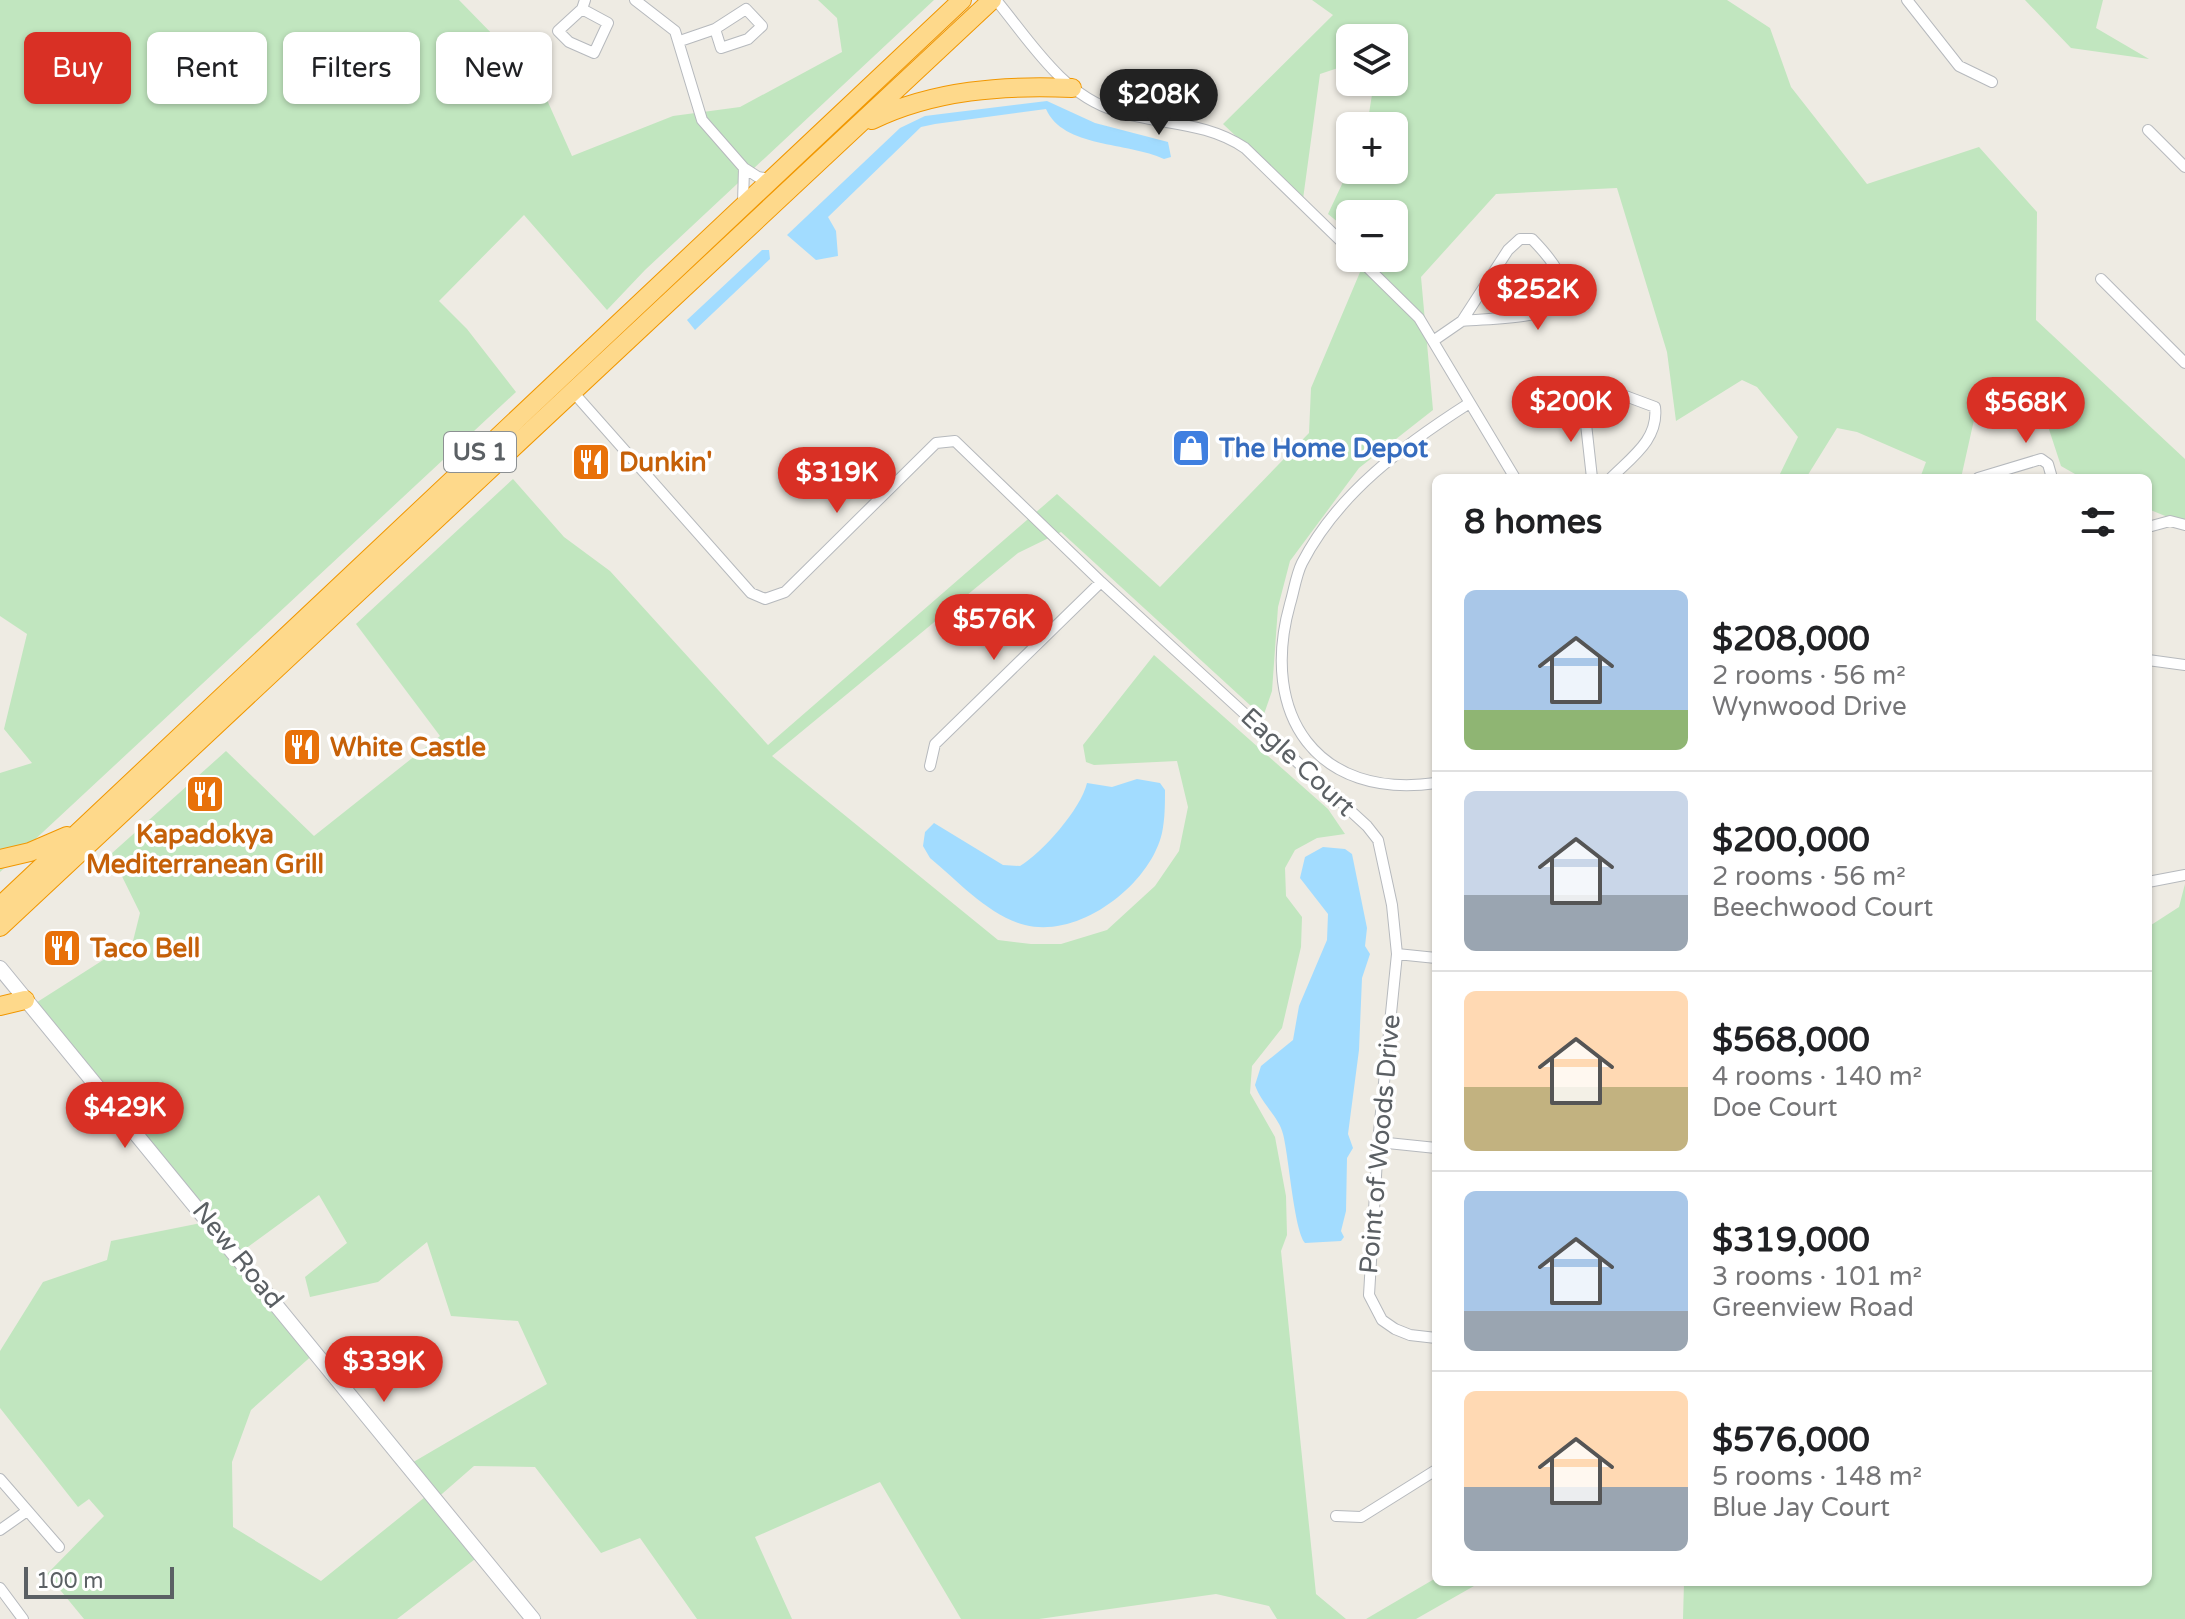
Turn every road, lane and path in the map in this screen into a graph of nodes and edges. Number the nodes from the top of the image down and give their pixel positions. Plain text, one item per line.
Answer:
1 (635, 0) edge
2 (962, 0) edge
3 (994, 0) edge
4 (1907, 0) edge
5 (584, 5) edge
6 (715, 29) junction
7 (680, 41) junction
8 (1056, 73) junction
9 (1992, 82) dead end
10 (1021, 86) junction
11 (1072, 88) junction
12 (855, 129) junction
13 (2148, 130) dead end
14 (2185, 167) edge
15 (744, 168) junction
16 (770, 179) junction
17 (743, 203) junction
18 (1336, 236) edge
19 (1372, 272) edge
20 (2101, 279) dead end
21 (1462, 321) junction
22 (1433, 341) junction
23 (2185, 363) edge
24 (573, 392) junction
25 (1468, 404) junction
26 (1512, 474) edge
27 (1592, 474) edge
28 (1615, 474) edge
29 (1991, 474) edge
30 (2051, 474) edge
31 (2185, 525) edge
32 (2152, 526) edge
33 (1101, 582) junction
34 (2152, 661) edge
35 (2185, 665) edge
36 (930, 766) dead end
37 (1432, 783) edge
38 (93, 819) junction
39 (0, 859) edge
40 (2185, 875) edge
41 (2152, 881) edge
42 (0, 906) edge
43 (0, 927) edge
44 (1397, 954) junction
45 (1432, 958) edge
46 (0, 968) edge
47 (25, 1000) junction
48 (0, 1006) edge
49 (1378, 1142) junction
50 (1432, 1148) edge
51 (1432, 1338) edge
52 (1432, 1473) edge
53 (0, 1479) edge
54 (27, 1511) junction
55 (1336, 1516) dead end
56 (0, 1530) edge
57 (59, 1547) dead end
58 (0, 1588) edge
59 (23, 1619) edge
60 (533, 1619) edge

1 - 7 street
2 - 16 highway, US 1
3 - 8 street
3 - 12 highway, US 1
4 - 9 street
5 - 5 street
6 - 6 street
6 - 7 street
7 - 15 street
8 - 10 highway
8 - 11 street
10 - 11 highway
10 - 12 highway
11 - 18 street
12 - 24 highway, US 1
13 - 14 street
15 - 16 street
15 - 17 street
16 - 17 highway, US 1
17 - 38 highway, US 1
19 - 22 street
20 - 23 street
21 - 21 street
21 - 22 street
22 - 25 street
24 - 33 street, Eagle Court
24 - 43 highway, US 1
25 - 26 street
25 - 37 street
27 - 28 street
29 - 30 street
31 - 32 street
33 - 36 street
33 - 44 street, Eagle Court
34 - 35 street
38 - 39 highway
38 - 42 highway, US 1
40 - 41 street
44 - 45 street
44 - 49 street, Point of Woods Drive
46 - 47 street, New Road
47 - 48 highway
47 - 60 street, New Road
49 - 50 street
49 - 51 street, Point of Woods Drive
52 - 55 street
53 - 54 street
54 - 56 street
54 - 57 street
58 - 59 street

